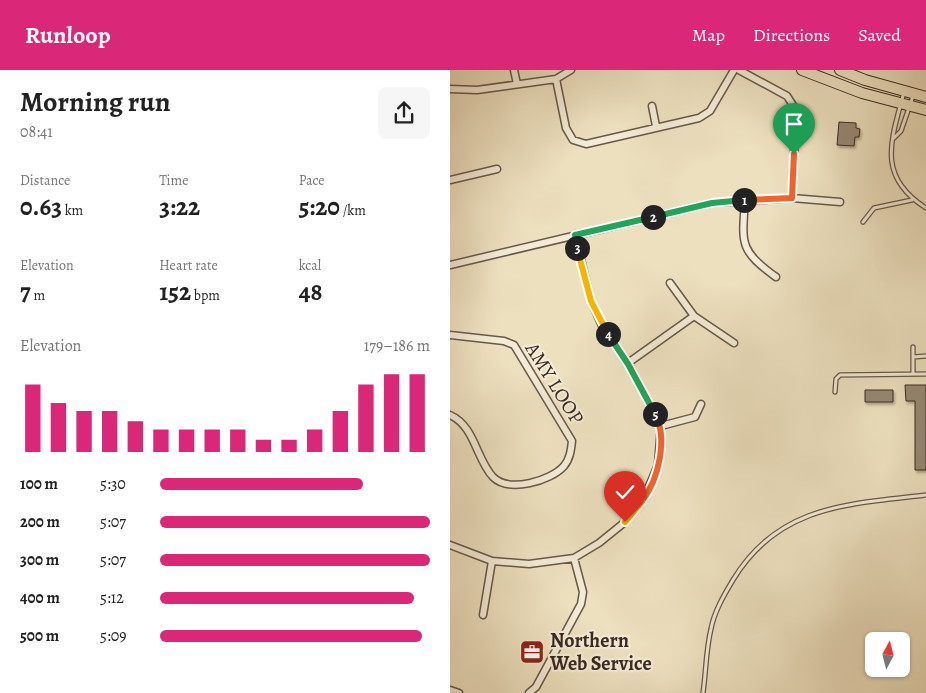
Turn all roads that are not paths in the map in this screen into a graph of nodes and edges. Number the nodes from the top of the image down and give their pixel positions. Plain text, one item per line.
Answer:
1 (514, 70) edge
2 (571, 70) edge
3 (734, 70) edge
4 (739, 70) edge
5 (802, 70) edge
6 (840, 70) edge
7 (556, 79) junction
8 (516, 84) junction
9 (450, 89) edge
10 (909, 93) junction
11 (926, 97) edge
12 (905, 105) junction
13 (652, 106) dead end
14 (926, 110) edge
15 (656, 126) junction
16 (894, 138) junction
17 (497, 169) dead end
18 (450, 180) edge
19 (792, 198) junction
20 (745, 200) junction
21 (913, 200) junction
22 (840, 202) dead end
23 (926, 208) edge
24 (863, 222) dead end
25 (575, 235) junction
26 (450, 265) edge
27 (776, 277) dead end
28 (670, 284) dead end
29 (694, 316) junction
30 (450, 335) edge
31 (734, 343) dead end
32 (913, 347) dead end
33 (926, 356) edge
34 (913, 357) junction
35 (628, 364) junction
36 (913, 374) junction
37 (926, 374) edge
38 (835, 392) dead end
39 (701, 404) dead end
40 (450, 415) edge
41 (661, 426) junction
42 (926, 494) edge
43 (450, 545) edge
44 (574, 558) junction
45 (492, 561) junction
46 (483, 615) dead end
47 (450, 690) edge
48 (459, 693) edge
49 (529, 693) edge
50 (703, 693) edge

1 - 8 street
2 - 7 street
3 - 15 street
4 - 19 street
5 - 12 main road
6 - 10 main road
7 - 8 street
7 - 15 street
8 - 9 street
10 - 11 main road
10 - 12 lane
10 - 12 lane
12 - 14 main road
12 - 16 lane
12 - 16 lane
13 - 15 street
16 - 21 lane
17 - 18 street
19 - 20 street
19 - 22 street
20 - 25 street
20 - 27 street
21 - 23 lane
21 - 24 lane
25 - 26 street
25 - 35 street
28 - 29 street
29 - 31 street
29 - 35 street
30 - 40 street, AMY LOOP
32 - 34 lane
33 - 34 lane
34 - 36 lane
35 - 41 street
36 - 37 lane
36 - 38 lane
39 - 41 street
41 - 44 street
42 - 50 lane
43 - 45 street
44 - 45 street
44 - 49 street
45 - 46 street
47 - 48 street

